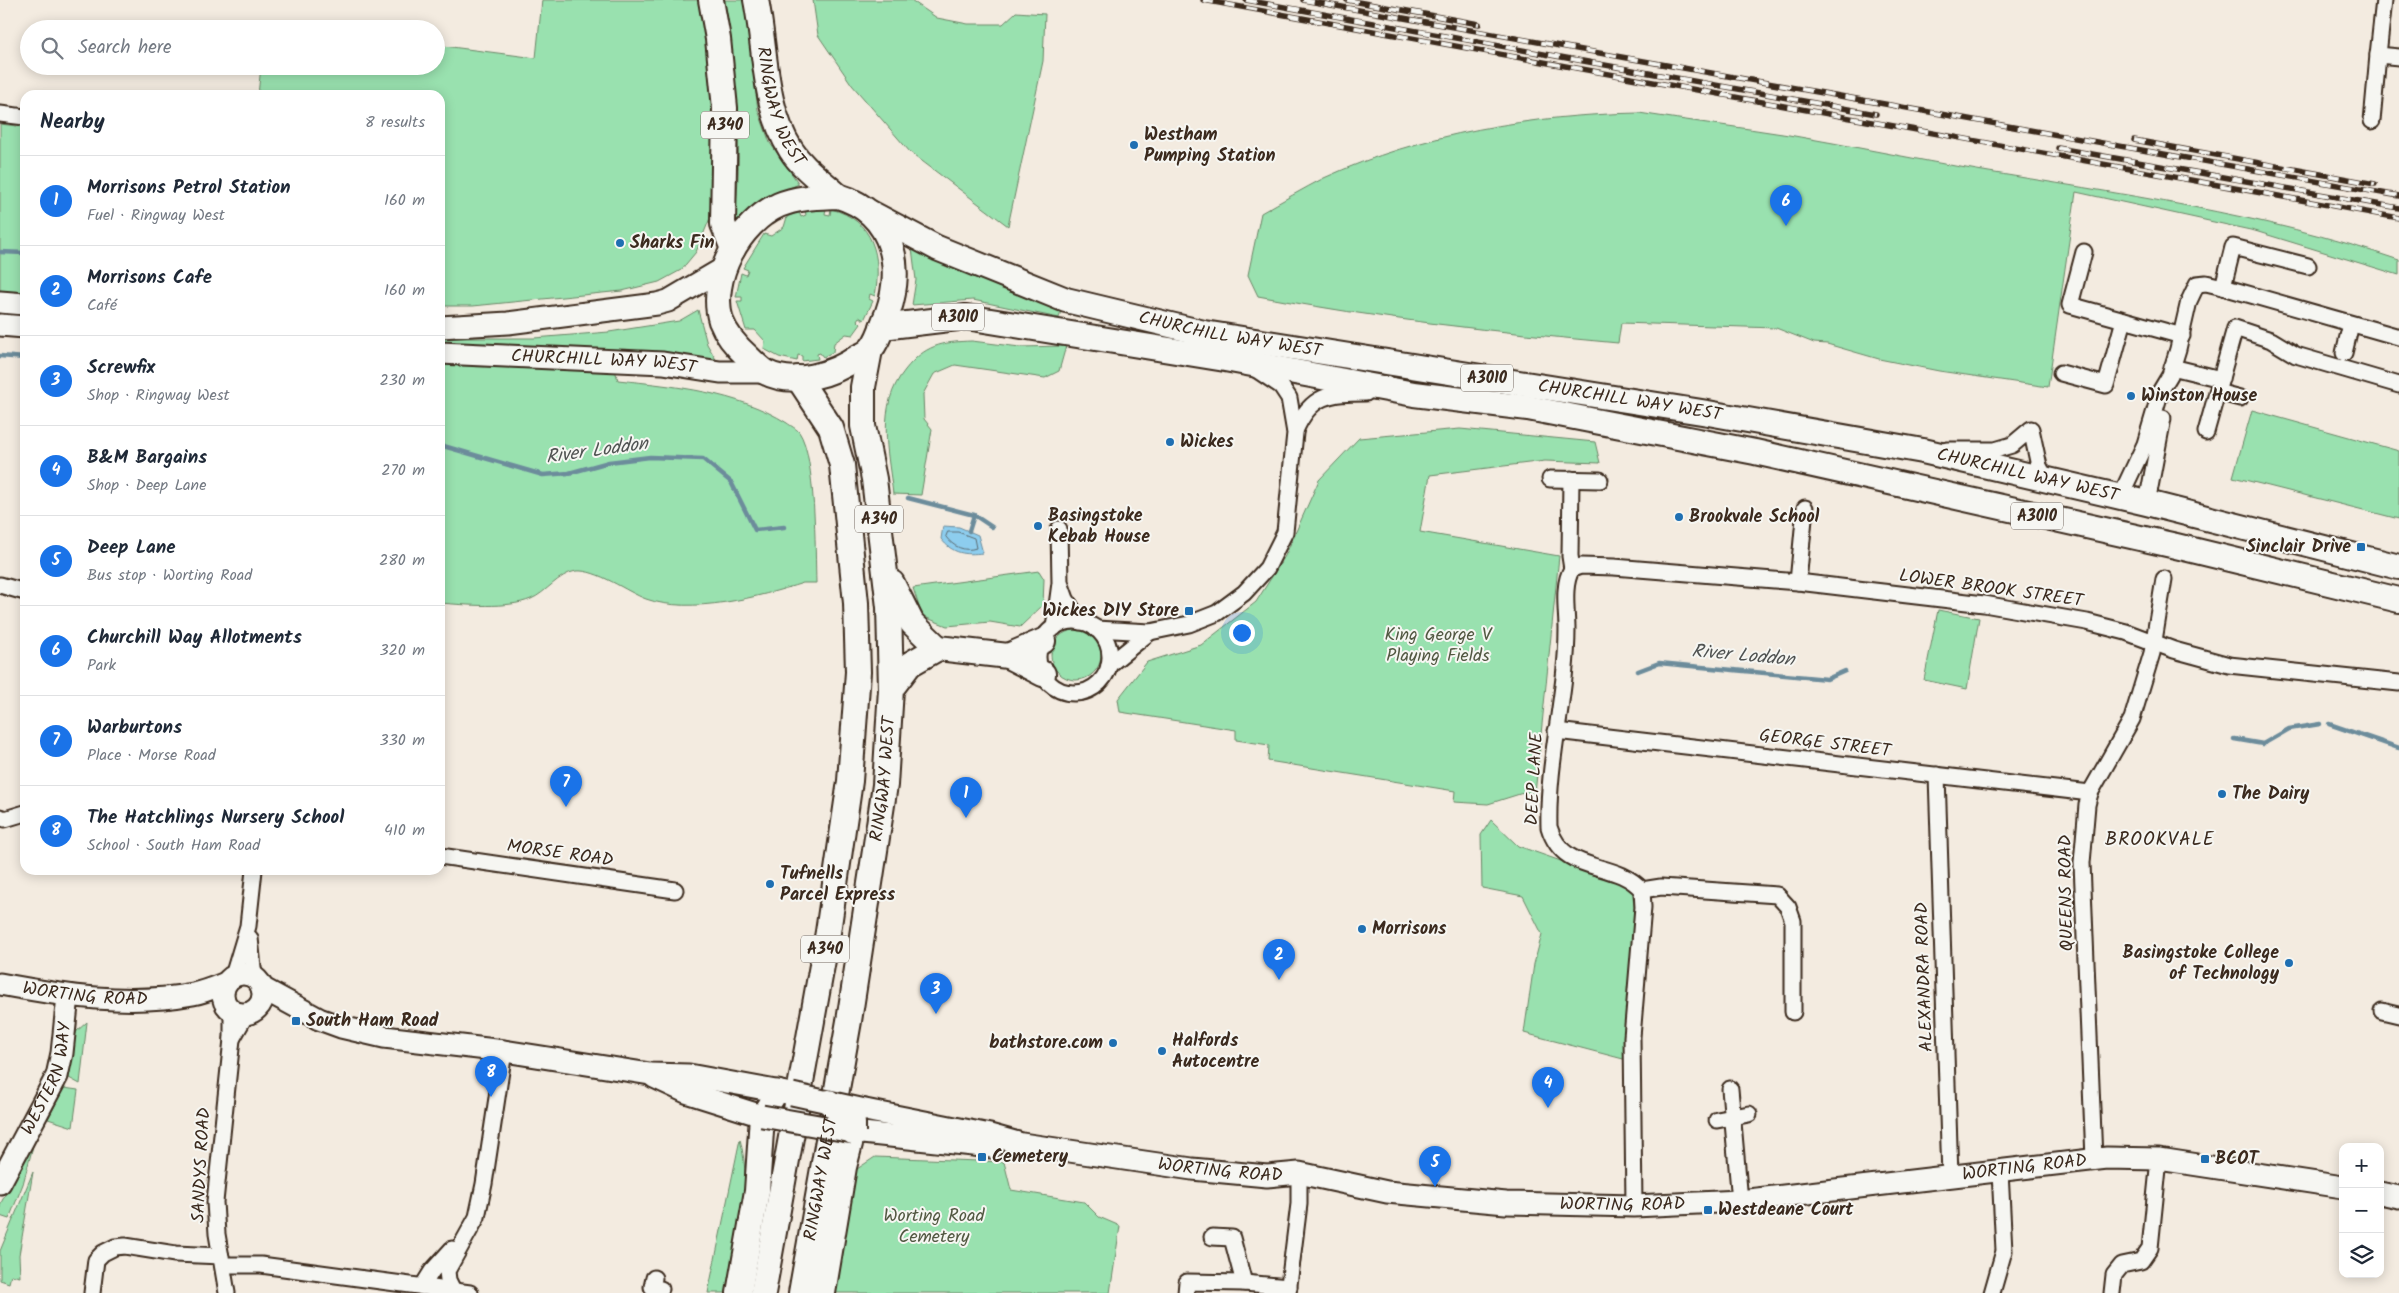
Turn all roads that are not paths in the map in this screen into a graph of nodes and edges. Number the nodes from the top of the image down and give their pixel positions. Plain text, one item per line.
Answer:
1 (711, 0) edge
2 (756, 0) edge
3 (2384, 0) edge
4 (2378, 55) junction
5 (2399, 57) edge
6 (0, 114) edge
7 (20, 116) edge
8 (2372, 121) dead end
9 (838, 196) junction
10 (869, 212) junction
11 (2084, 252) dead end
12 (728, 258) junction
13 (2308, 266) dead end
14 (2222, 287) junction
15 (0, 302) edge
16 (20, 304) edge
17 (2124, 320) junction
18 (2351, 324) junction
19 (0, 325) edge
20 (20, 327) edge
21 (445, 327) edge
22 (882, 327) junction
23 (2182, 336) junction
24 (2399, 337) edge
25 (870, 350) junction
26 (445, 353) edge
27 (2344, 353) dead end
28 (1247, 363) junction
29 (2171, 371) junction
30 (766, 372) junction
31 (2061, 373) dead end
32 (798, 378) junction
33 (2399, 385) edge
34 (2219, 386) junction
35 (1414, 394) junction
36 (2240, 398) dead end
37 (2206, 432) dead end
38 (1295, 433) junction
39 (1923, 452) junction
40 (1550, 479) dead end
41 (1571, 479) junction
42 (2046, 479) junction
43 (1600, 480) dead end
44 (2120, 497) junction
45 (2148, 503) junction
46 (1805, 508) dead end
47 (1059, 529) dead end
48 (2111, 532) junction
49 (2140, 538) junction
50 (885, 565) junction
51 (2399, 567) edge
52 (1572, 569) junction
53 (2164, 579) dead end
54 (1798, 582) junction
55 (1060, 583) junction
56 (0, 585) edge
57 (20, 591) edge
58 (2399, 600) edge
59 (1080, 622) junction
60 (1096, 629) junction
61 (1150, 632) junction
62 (1048, 635) junction
63 (2155, 642) junction
64 (938, 648) junction
65 (1008, 656) junction
66 (1109, 665) junction
67 (1043, 674) junction
68 (2399, 683) edge
69 (891, 689) junction
70 (1556, 731) junction
71 (1937, 776) junction
72 (2090, 793) junction
73 (20, 814) edge
74 (0, 817) edge
75 (445, 857) edge
76 (253, 875) edge
77 (675, 890) dead end
78 (1642, 890) junction
79 (248, 926) junction
80 (0, 984) edge
81 (242, 995) junction
82 (68, 996) junction
83 (2382, 1011) dead end
84 (1793, 1012) dead end
85 (2399, 1015) edge
86 (504, 1052) junction
87 (650, 1074) junction
88 (1730, 1089) dead end
89 (778, 1091) junction
90 (829, 1102) junction
91 (751, 1113) junction
92 (1749, 1114) dead end
93 (1733, 1117) junction
94 (1717, 1120) dead end
95 (853, 1132) junction
96 (1022, 1144) junction
97 (2094, 1159) junction
98 (2159, 1159) junction
99 (2000, 1172) junction
100 (1299, 1173) junction
101 (1950, 1177) junction
102 (0, 1183) edge
103 (2339, 1186) edge
104 (2384, 1195) edge
105 (2399, 1197) edge
106 (1740, 1201) junction
107 (1634, 1206) junction
108 (1212, 1237) dead end
109 (465, 1238) junction
110 (222, 1261) junction
111 (1244, 1283) junction
112 (417, 1289) edge
113 (454, 1290) junction
114 (1289, 1290) edge
115 (92, 1293) edge
116 (227, 1293) edge
117 (470, 1293) edge
118 (739, 1293) edge
119 (763, 1293) edge
120 (801, 1293) edge
121 (823, 1293) edge
122 (1186, 1293) edge
123 (1992, 1293) edge
124 (2112, 1293) edge

1 - 12 main road, A340
2 - 9 main road, RINGWAY WEST / A340
3 - 4 street
4 - 5 street
4 - 8 street
6 - 7 street
9 - 10 main road, CHURCHILL WAY WEST
9 - 12 main road
10 - 22 main road, RINGWAY WEST
10 - 39 main road, CHURCHILL WAY WEST / A3010
11 - 17 street
12 - 21 street, CHURCHILL WAY WEST
12 - 30 main road
13 - 14 street
14 - 18 street
14 - 23 street
15 - 16 street
17 - 23 street
17 - 31 street
18 - 24 street
18 - 27 street
19 - 20 street
22 - 25 main road, RINGWAY WEST
22 - 28 main road, CHURCHILL WAY WEST / A3010
23 - 29 street
25 - 32 main road
25 - 50 main road, RINGWAY WEST / A340
26 - 30 street, CHURCHILL WAY WEST
28 - 35 main road, CHURCHILL WAY WEST / A3010
28 - 38 street
29 - 34 street
29 - 44 street
29 - 45 street
30 - 32 main road
32 - 119 main road, RINGWAY WEST / A340
33 - 34 street
34 - 36 street
34 - 37 street
35 - 38 street
35 - 48 main road, CHURCHILL WAY WEST / A3010
38 - 61 street
39 - 42 main road, CHURCHILL WAY WEST / A3010
39 - 42 street
40 - 41 street
41 - 43 street
41 - 52 street, DEEP LANE
42 - 44 main road, CHURCHILL WAY WEST / A3010
44 - 45 main road, CHURCHILL WAY WEST / A3010
44 - 48 main road
45 - 49 main road
45 - 51 main road, CHURCHILL WAY WEST / A3010
46 - 54 street
47 - 55 street
48 - 49 main road, CHURCHILL WAY WEST / A3010
49 - 58 main road, CHURCHILL WAY WEST / A3010
50 - 64 main road
50 - 69 main road, RINGWAY WEST / A340
52 - 54 street, LOWER BROOK STREET
52 - 70 street, DEEP LANE
53 - 63 street, QUEENS ROAD
54 - 63 street, LOWER BROOK STREET
55 - 59 street
55 - 62 street
56 - 57 street
59 - 60 street
59 - 62 street
60 - 61 street
60 - 66 street
61 - 66 street
62 - 65 main road
62 - 67 street
63 - 68 street, LOWER BROOK STREET
63 - 72 street, QUEENS ROAD
64 - 65 main road
64 - 69 main road
65 - 67 main road
66 - 67 street
69 - 120 main road, RINGWAY WEST / A340
70 - 71 street, GEORGE STREET
70 - 78 street, DEEP LANE
71 - 72 street, GEORGE STREET
71 - 101 street, ALEXANDRA ROAD
72 - 97 street, QUEENS ROAD
73 - 74 street
75 - 77 street, MORSE ROAD
76 - 79 street
78 - 84 street
78 - 107 street
79 - 81 street, SANDYS ROAD
79 - 81 street
80 - 82 street, WORTING ROAD
81 - 82 street, WORTING ROAD
81 - 86 street, WORTING ROAD
81 - 110 street, SANDYS ROAD
82 - 102 street, WESTERN WAY
83 - 85 street
86 - 87 street, WORTING ROAD
86 - 109 street
87 - 89 street, WORTING ROAD
87 - 91 street, WORTING ROAD
88 - 93 street
89 - 90 street, WORTING ROAD, bridge
89 - 91 street
90 - 95 main road, bridge
90 - 96 street, WORTING ROAD, bridge
91 - 95 street, WORTING ROAD, bridge
91 - 118 main road
92 - 93 street
93 - 94 street
93 - 106 street
95 - 96 street, WORTING ROAD
95 - 121 main road
96 - 100 street, WORTING ROAD
97 - 98 street, WORTING ROAD
97 - 99 street, WORTING ROAD
98 - 103 street, WORTING ROAD
98 - 124 street
99 - 101 street, WORTING ROAD
99 - 123 street
100 - 107 street, WORTING ROAD
100 - 114 street
101 - 106 street, WORTING ROAD
104 - 105 street
106 - 107 street, WORTING ROAD
108 - 111 street
109 - 112 street
109 - 113 street
110 - 112 street
110 - 115 street
110 - 116 street, SANDYS ROAD
111 - 114 street
111 - 122 street
112 - 113 street
113 - 117 street

